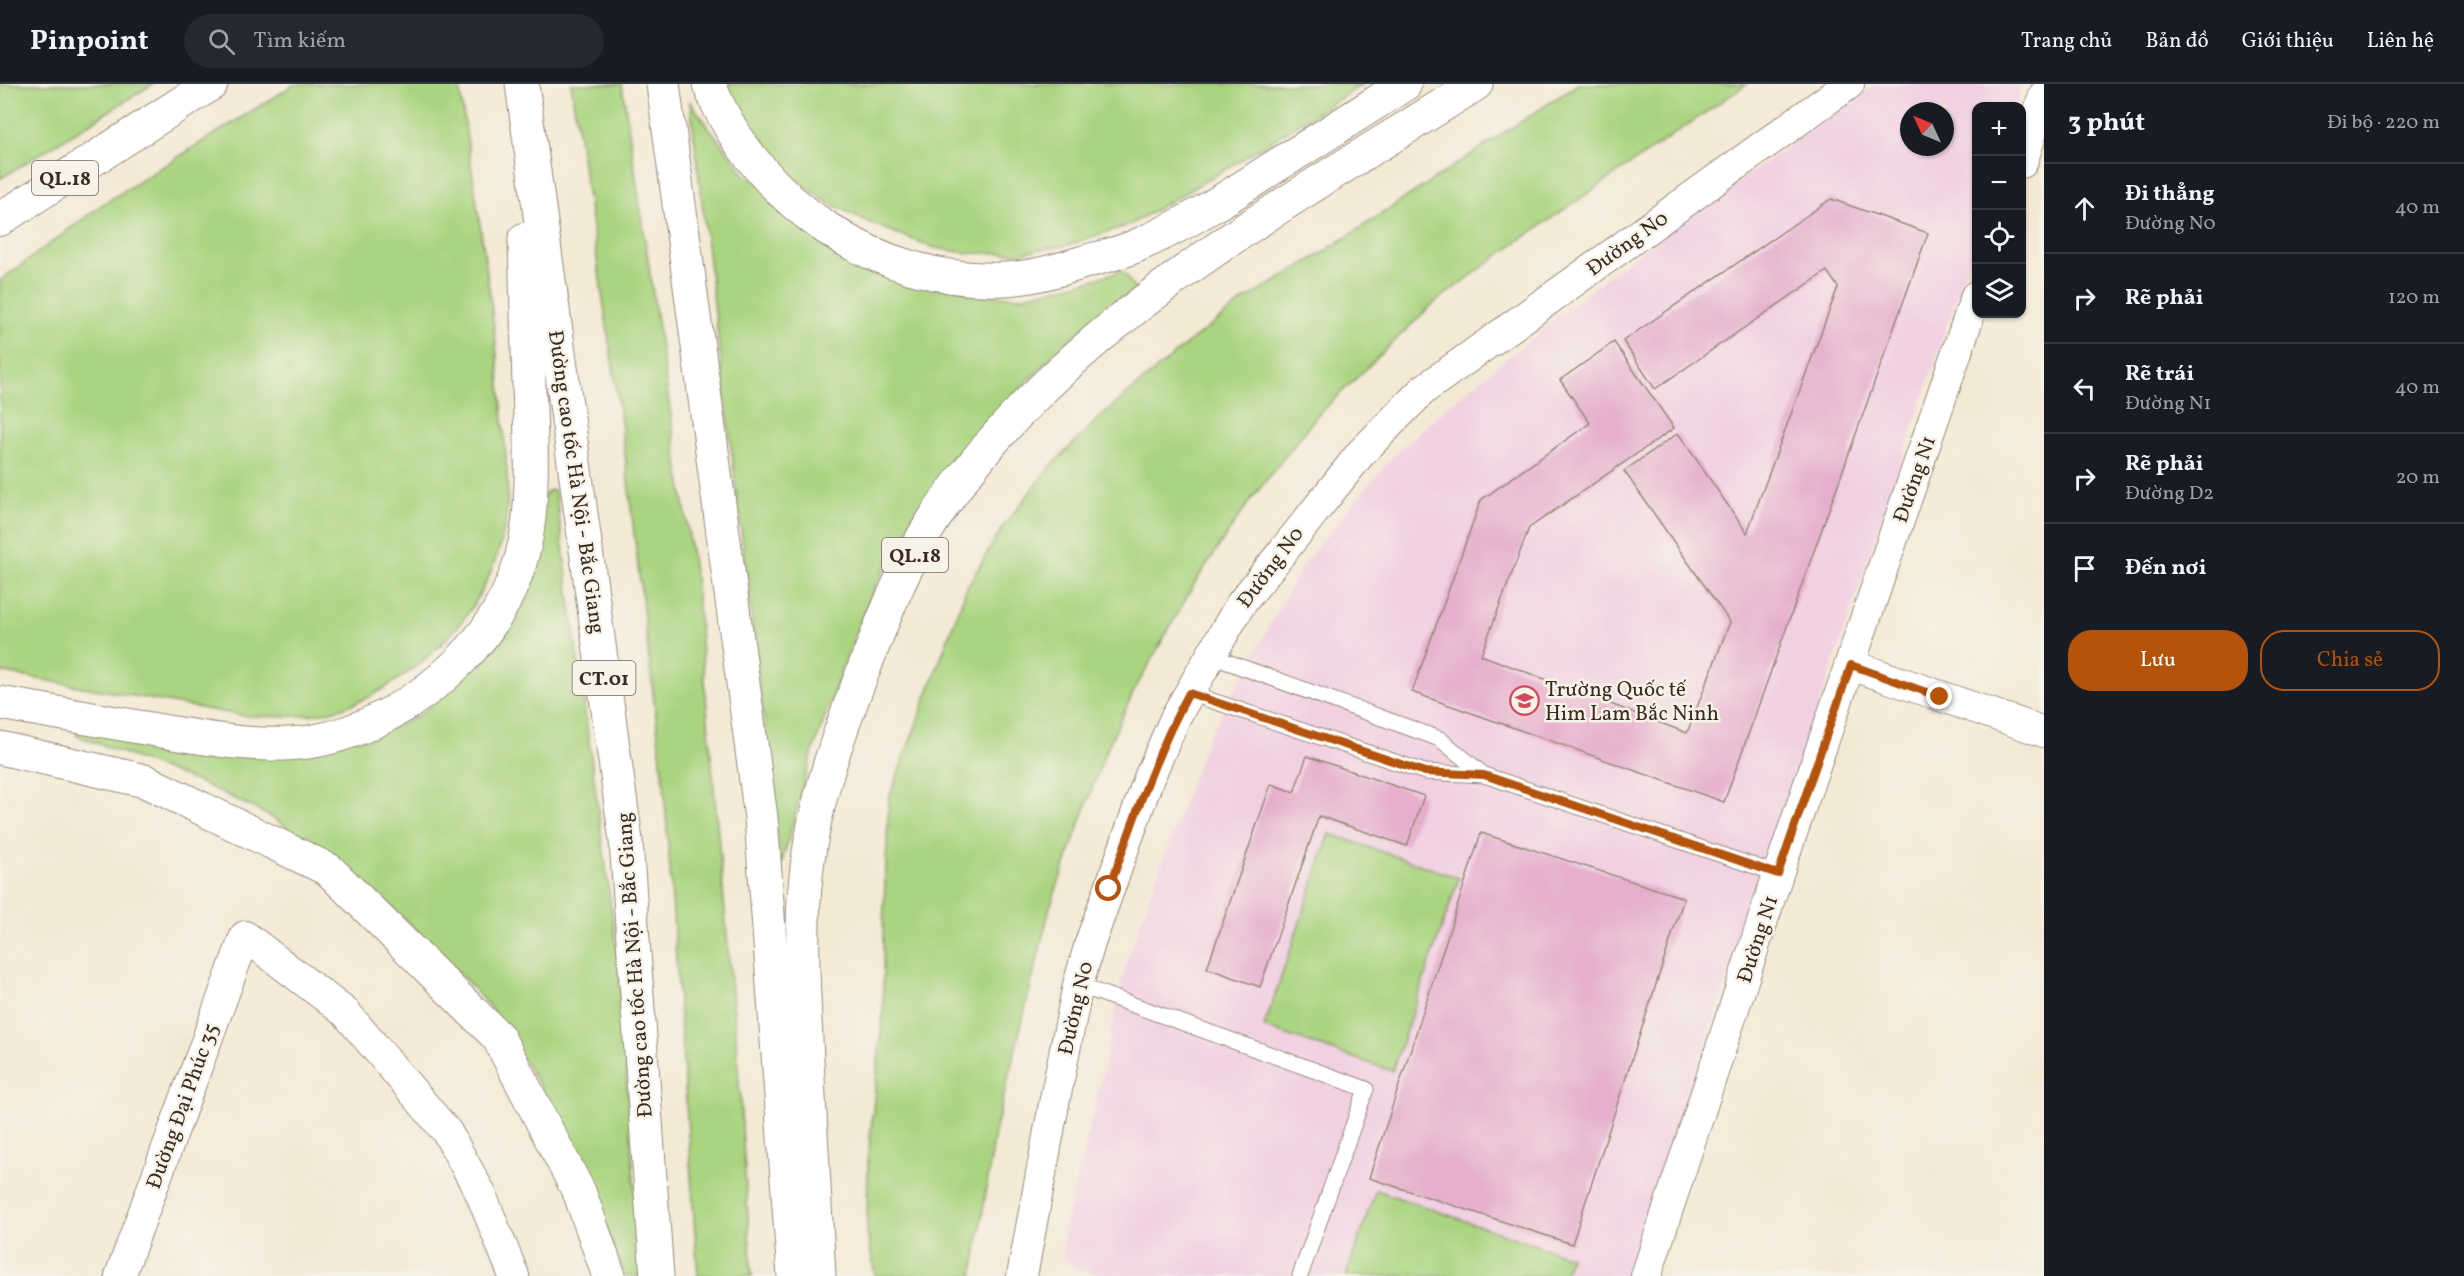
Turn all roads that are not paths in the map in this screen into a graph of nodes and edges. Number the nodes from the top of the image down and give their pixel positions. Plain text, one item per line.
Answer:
1 (211, 84) edge
2 (522, 84) edge
3 (663, 84) edge
4 (709, 84) edge
5 (1405, 84) edge
6 (1476, 84) edge
7 (1849, 84) edge
8 (2044, 95) edge
9 (2024, 156) edge
10 (1, 218) edge
11 (1972, 311) edge
12 (1211, 657) junction
13 (1851, 665) junction
14 (1189, 693) junction
15 (0, 703) edge
16 (2044, 732) edge
17 (0, 748) edge
18 (1484, 775) junction
19 (1778, 874) junction
20 (1078, 985) junction
21 (120, 1276) edge
22 (514, 1276) edge
23 (609, 1276) edge
24 (657, 1276) edge
25 (794, 1276) edge
26 (819, 1276) edge
27 (1022, 1276) edge
28 (1300, 1276) edge
29 (1646, 1276) edge

1 - 10 highway, QL.18
2 - 15 highway
2 - 24 highway, Đường cao tốc Hà Nội - Bắc Giang / CT.01
3 - 25 highway
4 - 5 highway
6 - 26 highway, QL.18
7 - 12 street, Đường N0
8 - 9 street
11 - 13 street, Đường N1
12 - 14 street, Đường N0
12 - 18 lane
13 - 16 street
13 - 19 street, Đường N1
14 - 18 lane
14 - 20 street, Đường N0
17 - 23 highway
18 - 19 lane
19 - 29 street, Đường N1
20 - 27 street, Đường N0
20 - 28 lane
21 - 22 street, Đường Đại Phúc 35

